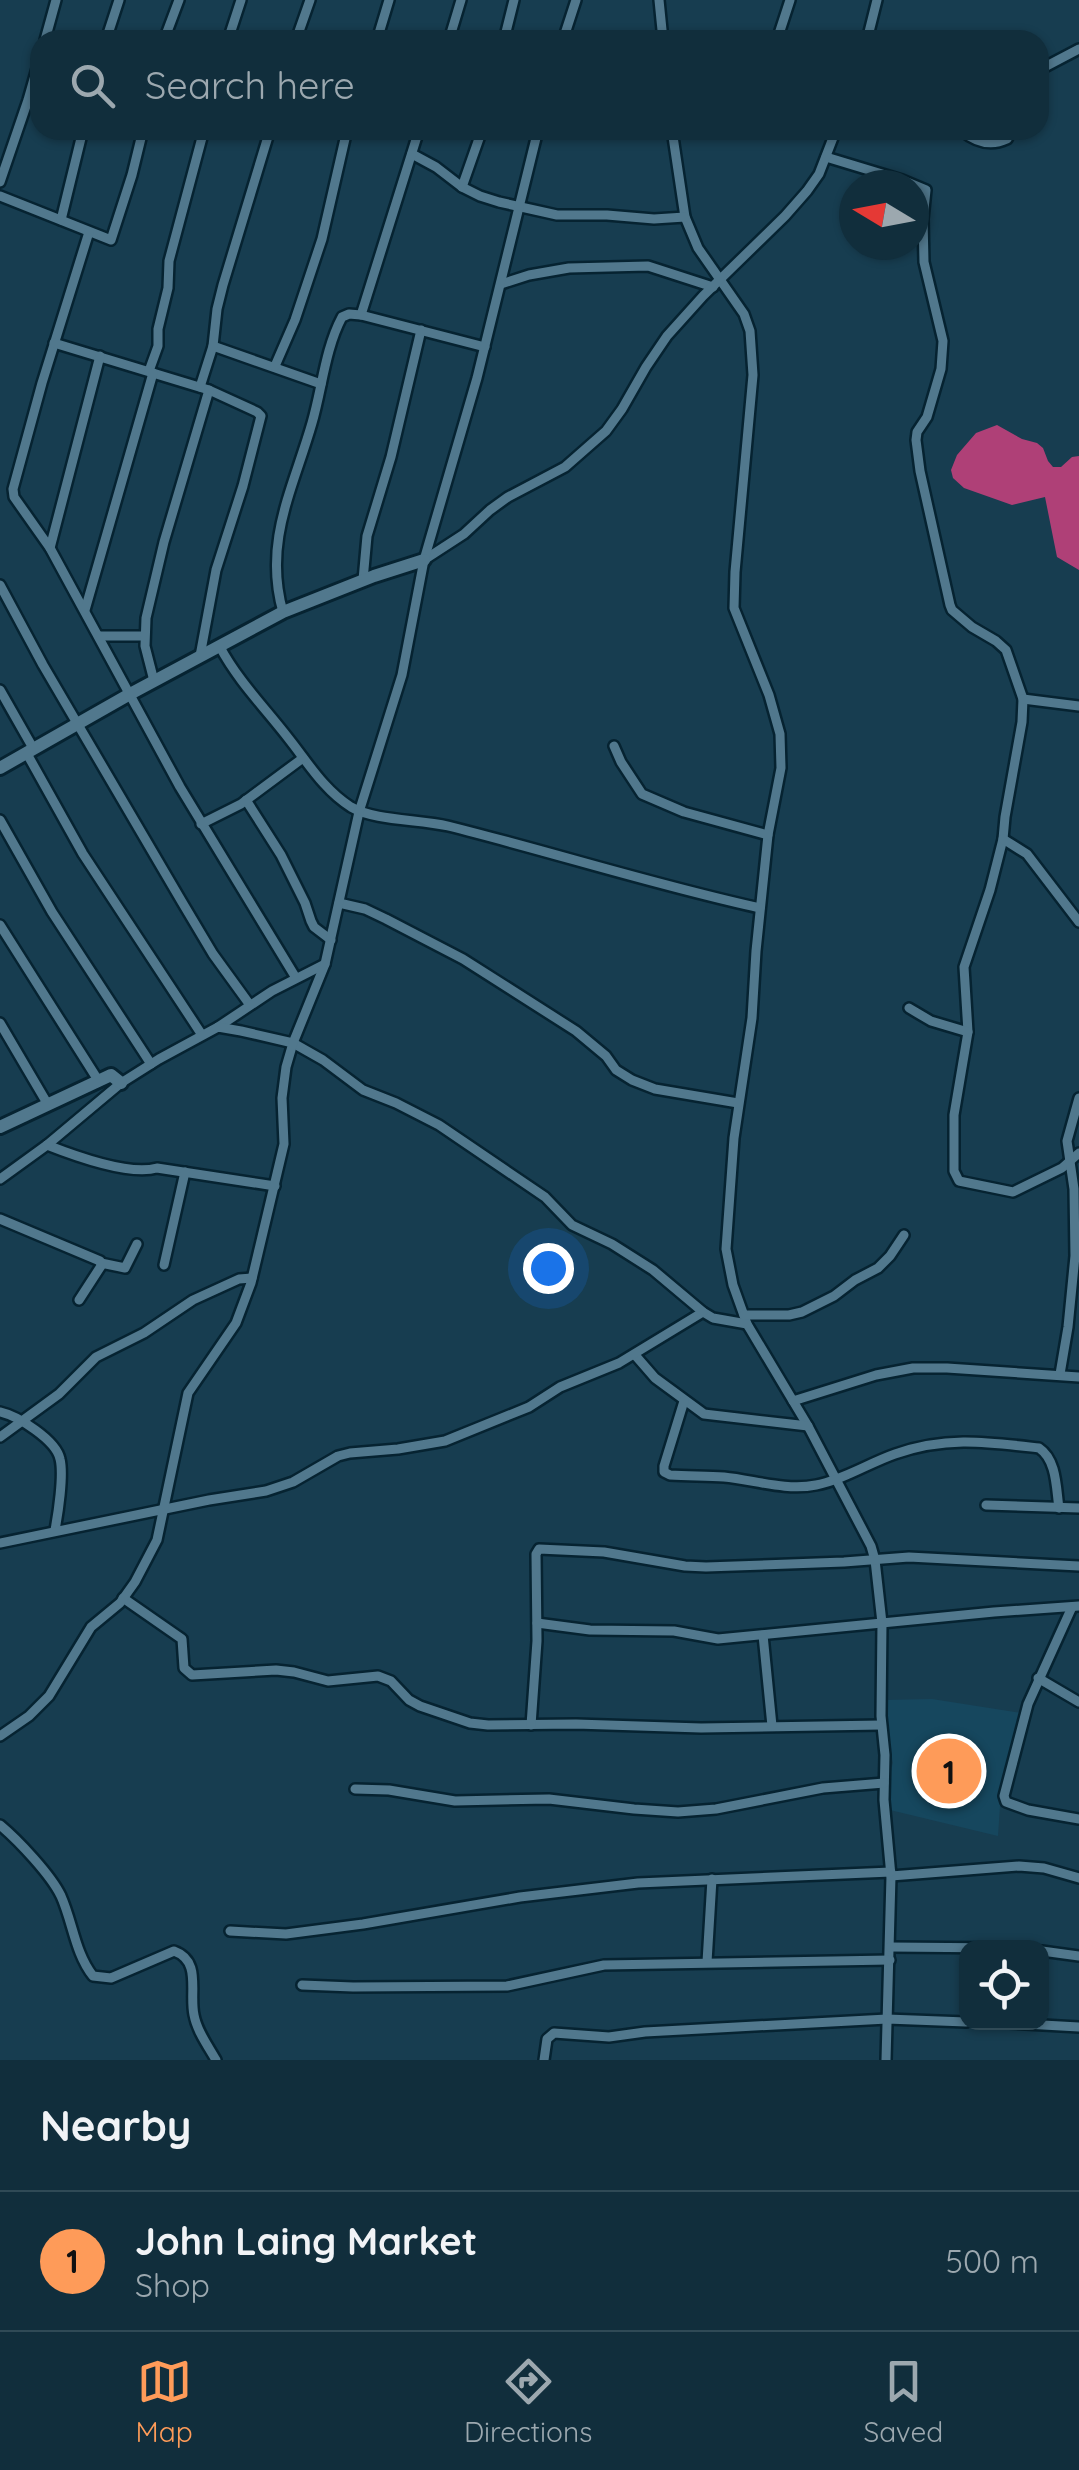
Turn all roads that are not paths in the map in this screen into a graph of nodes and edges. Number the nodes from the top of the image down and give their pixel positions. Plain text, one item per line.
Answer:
1 (56, 0) edge
2 (118, 0) edge
3 (179, 0) edge
4 (242, 0) edge
5 (310, 0) edge
6 (389, 0) edge
7 (461, 0) edge
8 (514, 0) edge
9 (576, 0) edge
10 (659, 0) edge
11 (790, 0) edge
12 (877, 0) edge
13 (48, 30) edge
14 (109, 30) edge
15 (168, 30) edge
16 (232, 30) edge
17 (300, 30) edge
18 (379, 30) edge
19 (452, 30) edge
20 (506, 30) edge
21 (567, 30) edge
22 (662, 30) edge
23 (780, 30) edge
24 (870, 30) edge
25 (1079, 49) edge
26 (1049, 65) edge
27 (30, 93) edge
28 (81, 140) edge
29 (140, 140) edge
30 (201, 140) edge
31 (267, 140) edge
32 (345, 140) edge
33 (416, 140) edge
34 (478, 140) edge
35 (535, 140) edge
36 (673, 140) edge
37 (832, 140) edge
38 (978, 140) edge
39 (1003, 140) edge
40 (412, 154) junction
41 (826, 156) junction
42 (0, 180) edge
43 (462, 187) junction
44 (0, 196) edge
45 (518, 206) junction
46 (685, 217) junction
47 (61, 220) junction
48 (89, 232) junction
49 (717, 283) junction
50 (500, 284) junction
51 (361, 315) junction
52 (421, 330) junction
53 (54, 344) junction
54 (214, 346) junction
55 (485, 347) junction
56 (100, 356) junction
57 (276, 366) junction
58 (151, 372) junction
59 (322, 384) junction
60 (204, 388) junction
61 (50, 548) junction
62 (424, 560) junction
63 (363, 580) junction
64 (0, 585) edge
65 (84, 610) junction
66 (283, 612) junction
67 (99, 636) junction
68 (144, 636) junction
69 (220, 647) junction
70 (200, 656) junction
71 (154, 680) junction
72 (0, 690) edge
73 (130, 694) junction
74 (1023, 698) junction
75 (1079, 706) edge
76 (77, 724) junction
77 (614, 746) dead end
78 (30, 750) junction
79 (303, 758) junction
80 (0, 768) edge
81 (246, 800) junction
82 (359, 812) junction
83 (0, 820) edge
84 (202, 824) junction
85 (768, 835) junction
86 (1003, 840) junction
87 (339, 902) junction
88 (760, 908) junction
89 (1079, 922) edge
90 (0, 925) edge
91 (331, 940) junction
92 (325, 964) junction
93 (296, 978) junction
94 (250, 1005) junction
95 (909, 1008) dead end
96 (0, 1023) edge
97 (218, 1027) junction
98 (968, 1032) junction
99 (202, 1035) junction
100 (292, 1044) junction
101 (151, 1064) junction
102 (98, 1080) junction
103 (122, 1083) junction
104 (1079, 1098) edge
105 (47, 1103) junction
106 (738, 1103) junction
107 (0, 1126) edge
108 (47, 1145) junction
109 (1079, 1154) edge
110 (1070, 1162) junction
111 (185, 1172) junction
112 (0, 1179) edge
113 (275, 1186) junction
114 (0, 1219) edge
115 (904, 1235) dead end
116 (137, 1244) dead end
117 (101, 1263) junction
118 (164, 1265) dead end
119 (252, 1278) junction
120 (79, 1300) dead end
121 (703, 1312) junction
122 (746, 1320) junction
123 (635, 1355) junction
124 (1060, 1374) junction
125 (1079, 1377) edge
126 (793, 1400) junction
127 (684, 1401) junction
128 (0, 1412) edge
129 (22, 1421) junction
130 (808, 1426) junction
131 (0, 1437) edge
132 (834, 1478) junction
133 (986, 1505) dead end
134 (1059, 1508) junction
135 (1079, 1508) edge
136 (164, 1509) junction
137 (55, 1530) junction
138 (0, 1543) edge
139 (876, 1560) junction
140 (1079, 1566) edge
141 (124, 1598) junction
142 (1075, 1606) edge
143 (537, 1623) junction
144 (882, 1623) junction
145 (763, 1635) junction
146 (1038, 1678) junction
147 (1079, 1702) edge
148 (882, 1724) junction
149 (532, 1725) junction
150 (772, 1726) junction
151 (0, 1736) edge
152 (884, 1782) junction
153 (355, 1790) dead end
154 (1079, 1819) edge
155 (0, 1825) edge
156 (891, 1874) junction
157 (1079, 1878) edge
158 (712, 1879) junction
159 (230, 1931) dead end
160 (890, 1947) junction
161 (959, 1948) edge
162 (1049, 1951) edge
163 (1079, 1956) edge
164 (890, 1960) junction
165 (707, 1962) junction
166 (302, 1985) dead end
167 (886, 2018) junction
168 (959, 2022) edge
169 (1049, 2025) edge
170 (1079, 2027) edge
171 (216, 2060) edge
172 (544, 2060) edge
173 (886, 2060) edge

1 - 13 street
2 - 14 street
3 - 15 street
4 - 16 street
5 - 17 street
6 - 18 street
7 - 19 street
8 - 20 street
9 - 21 street
10 - 22 street
11 - 23 street
12 - 24 street
25 - 26 street
27 - 42 street
28 - 47 street
29 - 48 street
30 - 58 street
31 - 54 street
32 - 57 street
33 - 40 street
34 - 43 street
35 - 45 street
36 - 46 street
37 - 41 street
38 - 39 street
40 - 43 street
40 - 51 street
41 - 49 street
41 - 74 street
43 - 45 street
44 - 47 street
45 - 46 street
45 - 50 street
46 - 49 street
47 - 48 street
48 - 53 street
49 - 50 street
49 - 62 street
49 - 85 street
50 - 55 street
51 - 52 street
51 - 59 street
52 - 55 street
52 - 63 street
53 - 56 street
53 - 61 street
54 - 57 street
54 - 60 street
55 - 62 street
56 - 58 street
56 - 61 street
57 - 59 street
58 - 60 street
58 - 65 street
59 - 66 street
60 - 68 street
60 - 70 street
61 - 65 street
62 - 63 street
62 - 82 street
63 - 66 street
64 - 76 street
65 - 67 street
66 - 69 street
67 - 68 street
67 - 73 street
68 - 71 street
69 - 70 street
69 - 79 street
70 - 71 street
71 - 73 street
72 - 78 street
73 - 76 street
73 - 84 street
74 - 75 street
74 - 86 street
76 - 78 street
76 - 94 street
77 - 85 street
78 - 80 street
78 - 99 street
79 - 81 street
79 - 82 street
81 - 84 street
81 - 91 street
82 - 87 street
82 - 88 street
83 - 101 street
84 - 93 street
85 - 88 street
86 - 89 street
86 - 98 street
87 - 91 street
87 - 106 street
88 - 106 street
90 - 102 street
91 - 92 street
92 - 93 street
92 - 100 street
93 - 94 street
94 - 97 street
95 - 98 street
96 - 105 street
97 - 99 street
97 - 100 street
98 - 110 street
99 - 101 street
100 - 113 street
100 - 121 street
101 - 103 street
102 - 103 street
102 - 105 street
103 - 108 street
104 - 110 street
105 - 107 street
106 - 122 street
108 - 111 street
108 - 112 street
109 - 110 street
110 - 124 street
111 - 113 street
111 - 118 street
113 - 119 street
114 - 117 street
115 - 122 street
116 - 117 street
117 - 120 street
119 - 129 street
119 - 136 street
121 - 122 street
121 - 123 street
122 - 126 street
123 - 127 street
123 - 136 street
124 - 125 street
124 - 126 street
126 - 130 street
127 - 130 street
127 - 132 street
128 - 129 street
129 - 131 street
129 - 137 street
130 - 132 street
132 - 134 street
132 - 139 street
133 - 134 street
134 - 135 street
136 - 137 street
136 - 141 street
137 - 138 street
139 - 140 street
139 - 143 street
139 - 144 street
141 - 149 street
141 - 151 street
142 - 144 street
142 - 146 street
143 - 145 street
143 - 149 street
144 - 145 street
144 - 148 street
145 - 150 street
146 - 147 street
146 - 154 street
148 - 150 street
148 - 152 street
149 - 150 street
152 - 153 street
152 - 156 street
155 - 171 street
156 - 157 street
156 - 158 street
156 - 160 street
158 - 159 street
158 - 165 street
160 - 161 street
160 - 164 street
162 - 163 street
164 - 165 street
164 - 167 street
165 - 166 street
167 - 168 street
167 - 172 street
167 - 173 street
169 - 170 street

